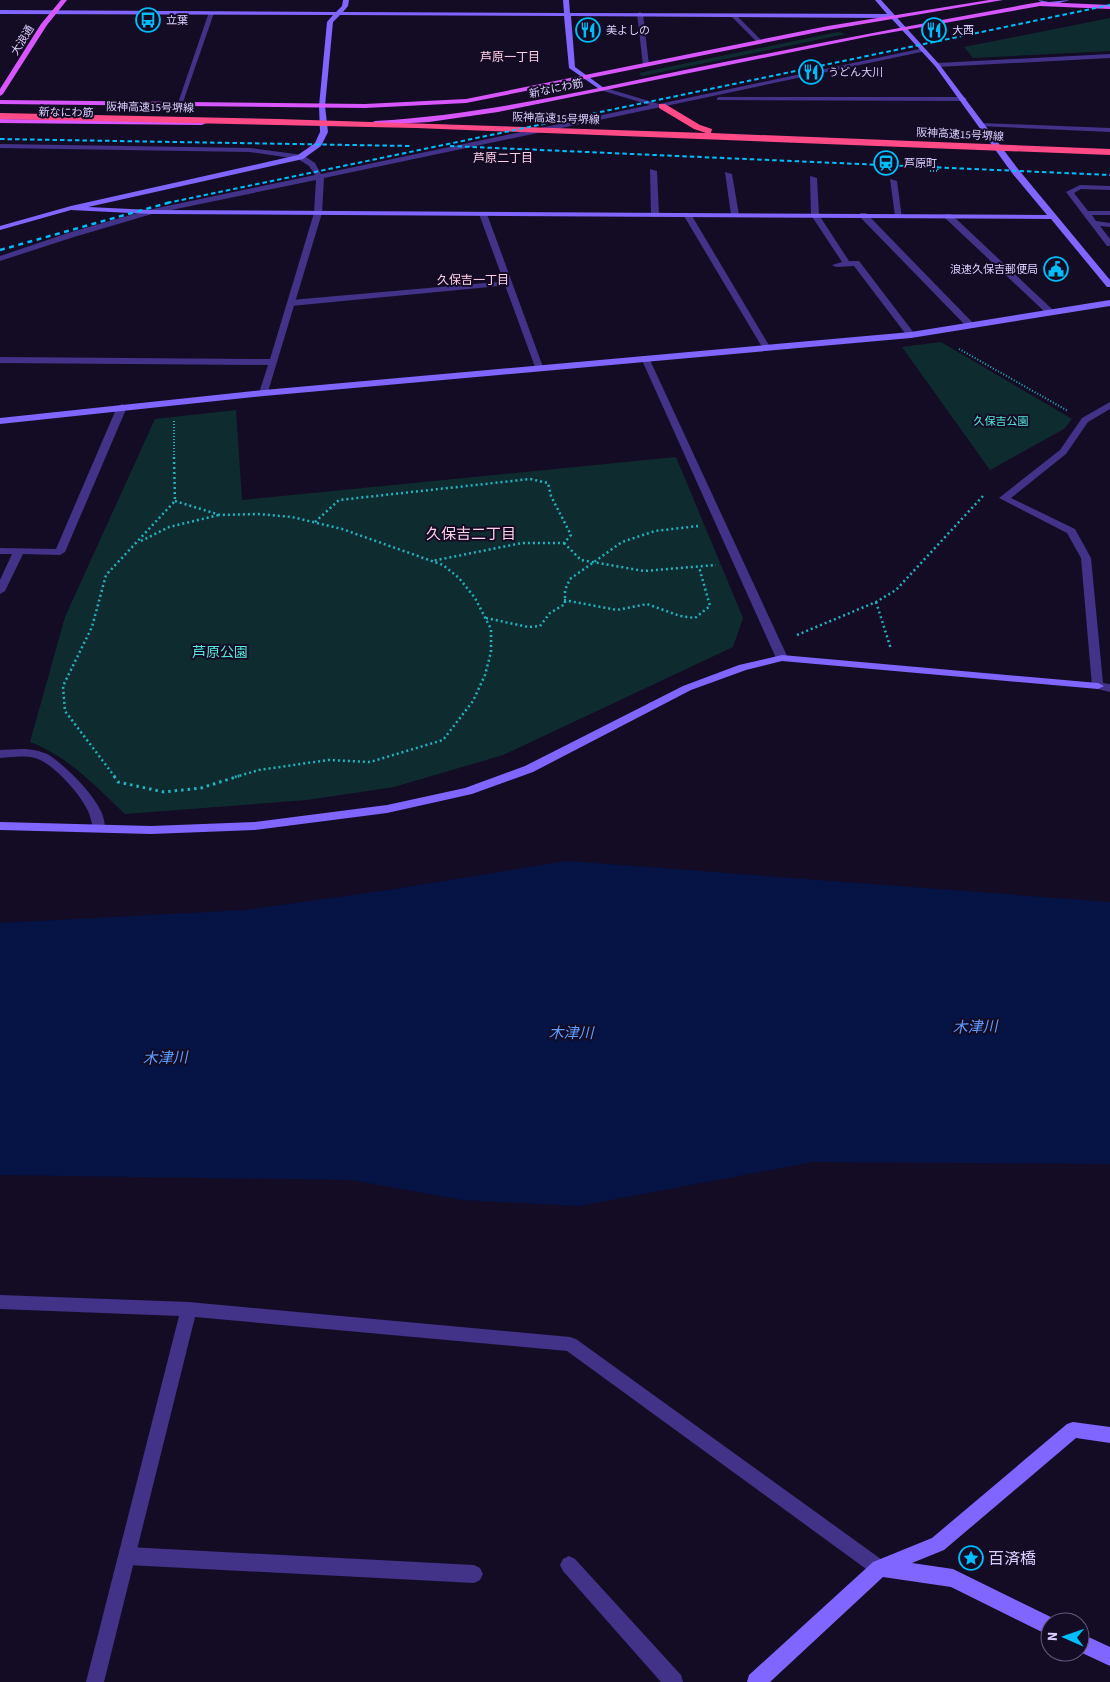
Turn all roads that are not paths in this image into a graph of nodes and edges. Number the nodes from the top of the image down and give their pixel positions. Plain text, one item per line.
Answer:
1 (64, 0) edge
2 (346, 0) edge
3 (566, 0) edge
4 (878, 0) edge
5 (1000, 0) edge
6 (1041, 0) edge
7 (1067, 0) edge
8 (1048, 4) junction
9 (1110, 7) edge
10 (0, 12) edge
11 (52, 12) junction
12 (211, 13) junction
13 (338, 13) junction
14 (566, 14) junction
15 (640, 14) junction
16 (733, 15) junction
17 (893, 16) junction
18 (902, 28) junction
19 (760, 42) junction
20 (924, 50) junction
21 (1110, 56) edge
22 (937, 65) junction
23 (646, 66) junction
24 (585, 78) junction
25 (602, 89) junction
26 (0, 94) edge
27 (692, 99) junction
28 (964, 99) junction
29 (0, 102) edge
30 (178, 105) junction
31 (322, 106) junction
32 (662, 106) junction
33 (0, 107) edge
34 (0, 116) edge
35 (508, 119) dead end
36 (528, 119) dead end
37 (538, 120) dead end
38 (548, 120) dead end
39 (0, 121) edge
40 (626, 123) dead end
41 (324, 124) junction
42 (675, 124) dead end
43 (981, 125) junction
44 (715, 126) dead end
45 (1110, 130) edge
46 (832, 131) dead end
47 (842, 131) dead end
48 (852, 131) dead end
49 (1110, 143) edge
50 (0, 146) edge
51 (1110, 152) edge
52 (300, 157) junction
53 (1110, 160) edge
54 (652, 171) dead end
55 (728, 174) dead end
56 (320, 178) junction
57 (813, 178) dead end
58 (893, 180) dead end
59 (1110, 188) edge
60 (71, 208) junction
61 (152, 212) junction
62 (318, 213) junction
63 (1086, 213) junction
64 (483, 214) junction
65 (1110, 214) edge
66 (655, 215) junction
67 (735, 215) junction
68 (815, 215) junction
69 (863, 215) junction
70 (688, 216) junction
71 (899, 216) junction
72 (948, 216) junction
73 (1052, 217) junction
74 (1094, 223) junction
75 (1110, 225) edge
76 (0, 228) edge
77 (1110, 244) edge
78 (0, 259) edge
79 (847, 264) junction
80 (836, 265) dead end
81 (508, 283) junction
82 (1110, 285) edge
83 (291, 303) junction
84 (1110, 303) edge
85 (1050, 312) junction
86 (970, 325) junction
87 (911, 335) junction
88 (766, 347) junction
89 (645, 358) junction
90 (0, 360) edge
91 (273, 362) junction
92 (539, 367) junction
93 (264, 393) junction
94 (1110, 406) edge
95 (122, 408) junction
96 (0, 420) edge
97 (0, 551) edge
98 (19, 551) junction
99 (0, 591) edge
100 (782, 658) junction
101 (1104, 687) edge
102 (0, 754) edge
103 (0, 826) edge
104 (99, 828) junction
105 (0, 1302) edge
106 (189, 1309) junction
107 (1110, 1435) edge
108 (128, 1556) junction
109 (569, 1565) dead end
110 (880, 1568) junction
111 (474, 1574) dead end
112 (1040, 1622) edge
113 (1090, 1647) edge
114 (1110, 1657) edge
115 (96, 1682) edge
116 (674, 1682) edge
117 (756, 1682) edge

1 - 11 main road, 大浪通
2 - 13 street
3 - 14 street
4 - 17 street
5 - 17 main road, 新なにわ筋
6 - 8 street
7 - 8 street
8 - 9 main road, 新なにわ筋
8 - 18 main road, 新なにわ筋
10 - 11 street
11 - 12 street
11 - 26 main road, 大浪通
12 - 13 street
12 - 30 street
13 - 14 street
13 - 31 street
14 - 15 street
14 - 24 street
15 - 16 street
15 - 23 street
16 - 17 street
16 - 19 street
17 - 18 street
17 - 19 main road, 新なにわ筋
18 - 20 street
18 - 25 main road, 新なにわ筋
19 - 23 main road, 新なにわ筋
20 - 22 street
20 - 27 street
21 - 22 street
22 - 28 street
23 - 24 main road, 新なにわ筋
24 - 25 street
24 - 31 main road, 新なにわ筋
25 - 32 street
25 - 41 main road, 新なにわ筋
27 - 28 street
27 - 32 street
28 - 43 street
29 - 30 main road, 新なにわ筋
30 - 31 main road, 新なにわ筋
31 - 41 street
32 - 53 highway
32 - 56 street
33 - 35 highway, 阪神高速15号堺線
34 - 51 highway, 阪神高速15号堺線
36 - 37 highway, 阪神高速15号堺線
38 - 40 highway, 阪神高速15号堺線
39 - 41 main road, 新なにわ筋
41 - 52 street
42 - 44 highway
43 - 45 street
43 - 73 street
46 - 47 highway
48 - 49 highway, 阪神高速15号堺線
50 - 52 street
52 - 56 street
52 - 60 street
54 - 66 street
55 - 67 street
56 - 61 street
56 - 62 street
57 - 68 street
58 - 71 street
59 - 63 street
60 - 61 street
60 - 76 street
61 - 62 street
61 - 78 street
62 - 64 street
62 - 83 street
63 - 65 street
63 - 74 street
64 - 66 street
64 - 81 street
66 - 70 street
67 - 68 street
67 - 70 street
68 - 69 street
68 - 79 street
69 - 71 street
69 - 86 street
70 - 88 street
71 - 72 street
72 - 73 street
72 - 85 street
73 - 82 street
74 - 75 street
74 - 77 street
79 - 80 street
79 - 87 street
81 - 83 street
81 - 92 street
83 - 91 street
84 - 85 street
85 - 86 street
86 - 87 street
87 - 88 street
88 - 89 street
89 - 92 street
89 - 100 street
90 - 91 street
91 - 93 street
92 - 93 street
93 - 95 street
94 - 101 street
95 - 96 street
95 - 98 street
97 - 98 street
98 - 99 street
100 - 101 street
100 - 104 street
102 - 104 street
103 - 104 street
105 - 106 street
106 - 108 street
106 - 110 street
107 - 110 street
108 - 111 street
108 - 115 street
109 - 116 street
110 - 112 street
110 - 117 street
113 - 114 street

